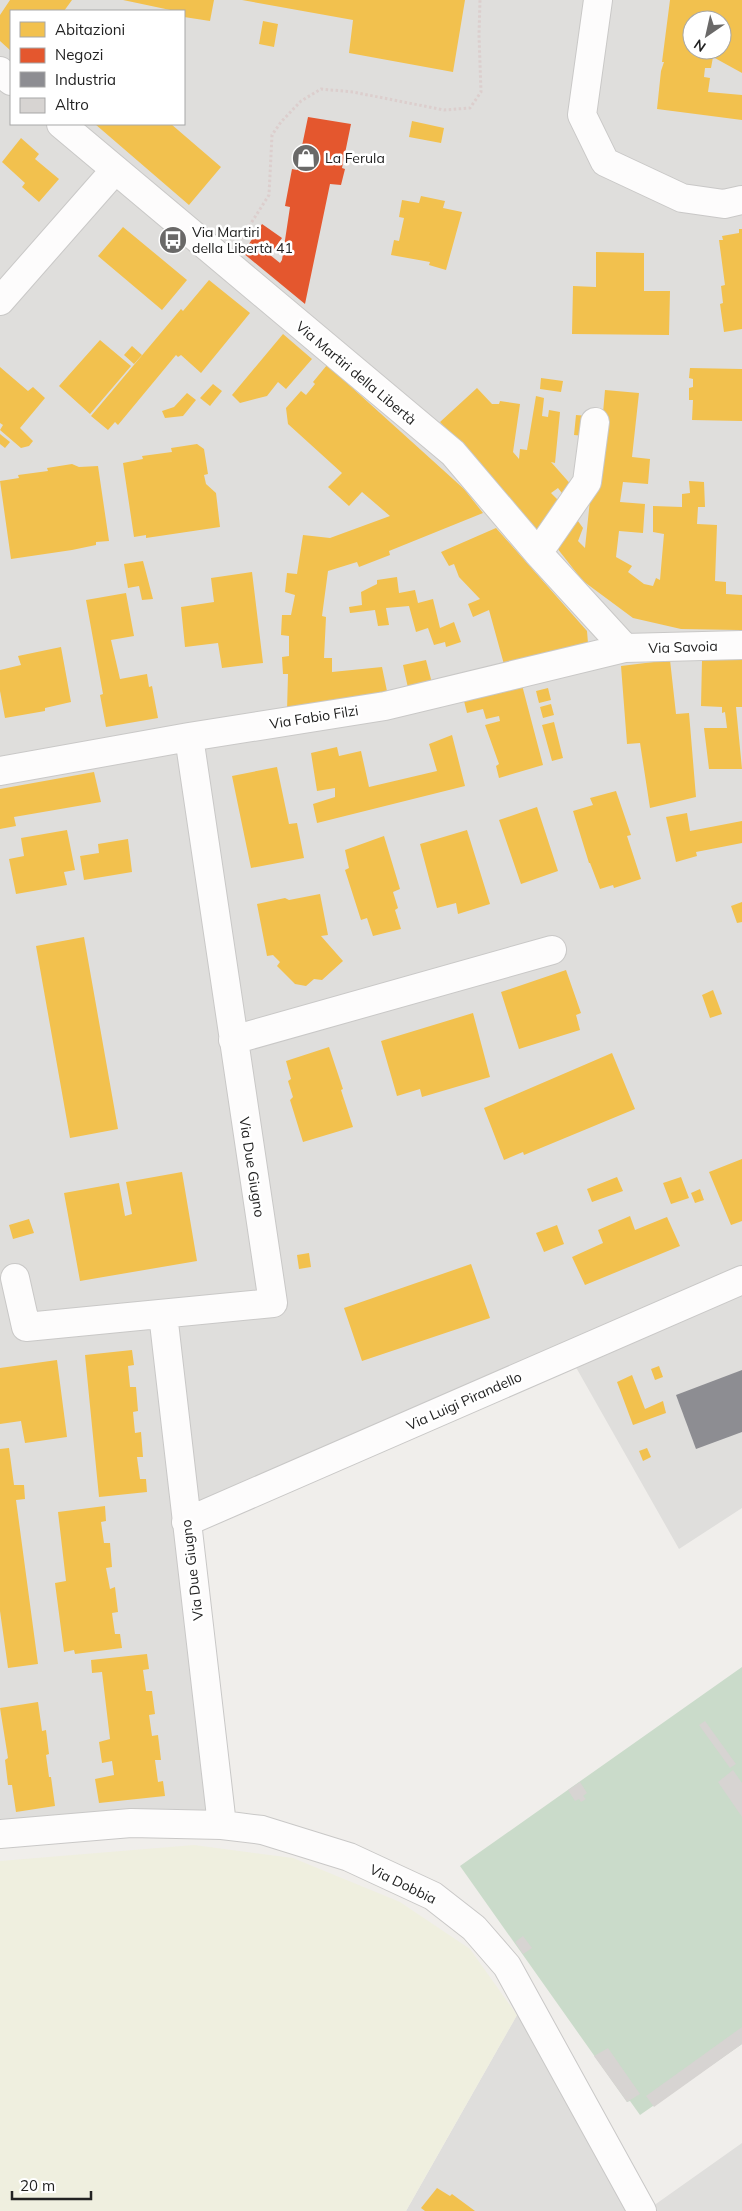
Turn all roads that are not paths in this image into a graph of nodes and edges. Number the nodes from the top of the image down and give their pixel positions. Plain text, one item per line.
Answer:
1 (598, 0) edge
2 (62, 125) edge
3 (115, 170) junction
4 (742, 200) edge
5 (0, 301) edge
6 (595, 422) dead end
7 (538, 553) junction
8 (742, 645) edge
9 (625, 648) junction
10 (189, 737) junction
11 (0, 771) edge
12 (552, 950) dead end
13 (233, 1040) junction
14 (15, 1278) dead end
15 (742, 1280) edge
16 (163, 1314) junction
17 (186, 1522) junction
18 (222, 1825) junction
19 (0, 1834) edge
20 (642, 2211) edge

1 - 4 street
2 - 3 street, Via Martiri della Libertà
3 - 5 street
3 - 7 street, Via Martiri della Libertà
6 - 7 street
7 - 9 street, Via Martiri della Libertà
8 - 9 street, Via Savoia
9 - 10 street, Via Fabio Filzi
10 - 11 street, Via Fabio Filzi
10 - 13 street, Via Due Giugno
12 - 13 street
13 - 16 street, Via Due Giugno
14 - 16 street, Via Due Giugno
15 - 17 street, Via Luigi Pirandello
16 - 17 street, Via Due Giugno
17 - 18 street, Via Due Giugno
18 - 19 street, Via Dobbia
18 - 20 street, Via Dobbia

